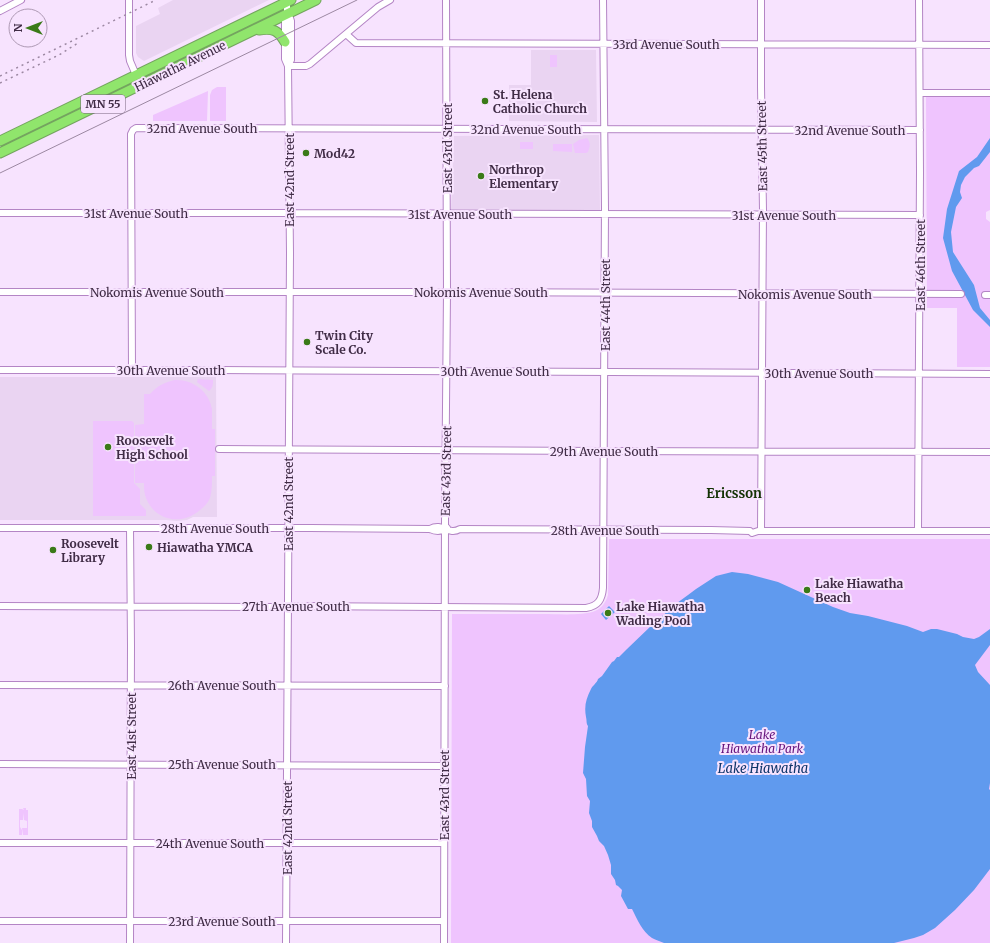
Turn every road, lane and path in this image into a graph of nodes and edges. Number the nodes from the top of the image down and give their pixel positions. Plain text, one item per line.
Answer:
1 (21, 0) edge
2 (129, 0) edge
3 (316, 0) edge
4 (390, 0) edge
5 (446, 0) edge
6 (603, 0) edge
7 (761, 0) edge
8 (919, 0) edge
9 (289, 1) edge
10 (0, 11) edge
11 (287, 14) junction
12 (248, 32) junction
13 (346, 34) junction
14 (285, 42) junction
15 (446, 43) junction
16 (603, 44) junction
17 (761, 44) junction
18 (920, 44) junction
19 (990, 45) edge
20 (288, 66) junction
21 (136, 75) junction
22 (920, 93) junction
23 (990, 93) edge
24 (288, 128) junction
25 (446, 128) junction
26 (605, 129) junction
27 (762, 130) junction
28 (920, 130) junction
29 (0, 141) edge
30 (0, 153) edge
31 (0, 213) edge
32 (132, 213) junction
33 (289, 213) junction
34 (447, 214) junction
35 (605, 214) junction
36 (763, 214) junction
37 (920, 215) junction
38 (0, 292) edge
39 (132, 292) junction
40 (289, 292) junction
41 (447, 292) junction
42 (605, 293) junction
43 (763, 294) junction
44 (919, 294) junction
45 (961, 294) dead end
46 (0, 370) edge
47 (132, 370) junction
48 (288, 370) junction
49 (447, 371) junction
50 (604, 372) junction
51 (762, 373) junction
52 (919, 374) junction
53 (990, 374) edge
54 (219, 449) dead end
55 (288, 449) junction
56 (446, 450) junction
57 (604, 451) junction
58 (761, 452) junction
59 (919, 452) junction
60 (990, 452) edge
61 (0, 528) edge
62 (130, 528) junction
63 (289, 528) junction
64 (445, 529) junction
65 (603, 530) junction
66 (760, 531) junction
67 (918, 531) junction
68 (990, 531) edge
69 (0, 606) edge
70 (288, 606) junction
71 (445, 606) junction
72 (592, 606) joint
73 (131, 607) junction
74 (0, 685) edge
75 (131, 685) junction
76 (288, 686) junction
77 (445, 686) junction
78 (0, 764) edge
79 (131, 764) junction
80 (287, 765) junction
81 (444, 766) junction
82 (0, 843) edge
83 (131, 843) junction
84 (287, 843) junction
85 (444, 844) junction
86 (0, 921) edge
87 (131, 921) junction
88 (287, 921) junction
89 (444, 921) junction
90 (130, 943) edge
91 (286, 943) edge
92 (444, 943) edge

1 - 10 street
2 - 21 street
3 - 11 highway, Hiawatha Avenue / MN 55
4 - 13 street
5 - 15 street, East 43rd Street
6 - 16 street, East 44th Street
7 - 17 street, East 45th Street
8 - 18 street, East 46th Street
9 - 11 street, East 42nd Street
9 - 21 highway, Hiawatha Avenue / MN 55
11 - 12 highway, Hiawatha Avenue / MN 55
11 - 14 street, East 42nd Street
11 - 20 street, East 42nd Street
12 - 14 highway
12 - 30 highway, Hiawatha Avenue / MN 55
13 - 15 street, 33rd Avenue South
13 - 20 street
14 - 20 street, East 42nd Street
15 - 16 street, 33rd Avenue South
15 - 25 street, East 43rd Street
16 - 17 street, 33rd Avenue South
16 - 26 street, East 44th Street
17 - 18 street, 33rd Avenue South
17 - 27 street, East 45th Street
18 - 19 street, 33rd Avenue South
18 - 22 street, East 46th Street
20 - 24 street, East 42nd Street
21 - 29 highway, Hiawatha Avenue / MN 55
22 - 23 street
22 - 28 street, East 46th Street
24 - 25 street, 32nd Avenue South
24 - 32 street, 32nd Avenue South
24 - 33 street, East 42nd Street
25 - 26 street, 32nd Avenue South
25 - 34 street, East 43rd Street
26 - 27 street, 32nd Avenue South
26 - 35 street, East 44th Street
27 - 28 street, 32nd Avenue South
27 - 36 street, East 45th Street
28 - 37 street, East 46th Street
31 - 32 street, 31st Avenue South
32 - 33 street, 31st Avenue South
32 - 39 street
33 - 34 street, 31st Avenue South
33 - 40 street, East 42nd Street
34 - 35 street, 31st Avenue South
34 - 41 street, East 43rd Street
35 - 36 street, 31st Avenue South
35 - 42 street, East 44th Street
36 - 37 street, 31st Avenue South
36 - 43 street, East 45th Street
37 - 44 street, East 46th Street
38 - 39 street, Nokomis Avenue South
39 - 40 street, Nokomis Avenue South
39 - 47 street
40 - 41 street, Nokomis Avenue South
40 - 48 street, East 42nd Street
41 - 42 street, Nokomis Avenue South
41 - 49 street, East 43rd Street
42 - 43 street, Nokomis Avenue South
42 - 50 street, East 44th Street
43 - 44 street, Nokomis Avenue South
43 - 51 street, East 45th Street
44 - 45 street, Nokomis Avenue South
44 - 52 street, East 46th Street
46 - 47 street, 30th Avenue South
47 - 48 street, 30th Avenue South
48 - 49 street, 30th Avenue South
48 - 55 street, East 42nd Street
49 - 50 street, 30th Avenue South
49 - 56 street, East 43rd Street
50 - 51 street, 30th Avenue South
50 - 57 street, East 44th Street
51 - 52 street, 30th Avenue South
51 - 58 street, East 45th Street
52 - 53 street, 30th Avenue South
52 - 59 street, East 46th Street
54 - 55 street, 29th Avenue South
55 - 56 street, 29th Avenue South
55 - 63 street, East 42nd Street
56 - 57 street, 29th Avenue South
56 - 64 street, East 43rd Street
57 - 58 street, 29th Avenue South
57 - 65 street, East 44th Street
58 - 59 street, 29th Avenue South
58 - 66 street, East 45th Street
59 - 60 street, 29th Avenue South
59 - 67 street, East 46th Street
61 - 62 street, 28th Avenue South
62 - 63 street, 28th Avenue South
62 - 73 street, East 41st Street
63 - 64 street, 28th Avenue South
63 - 70 street, East 42nd Street
64 - 65 street, 28th Avenue South
64 - 71 street, East 43rd Street
65 - 66 street, 28th Avenue South
65 - 72 street, East 44th Street
66 - 67 street, 28th Avenue South
67 - 68 street, 28th Avenue South
69 - 73 street, 27th Avenue South
70 - 71 street, 27th Avenue South
70 - 73 street, 27th Avenue South
70 - 76 street, East 42nd Street
71 - 72 street, 27th Avenue South
71 - 77 street, East 43rd Street
73 - 75 street, East 41st Street
74 - 75 street, 26th Avenue South
75 - 76 street, 26th Avenue South
75 - 79 street, East 41st Street
76 - 77 street, 26th Avenue South
76 - 80 street, East 42nd Street
77 - 81 street, East 43rd Street
78 - 79 street, 25th Avenue South
79 - 80 street, 25th Avenue South
79 - 83 street, East 41st Street
80 - 81 street, 25th Avenue South
80 - 84 street, East 42nd Street
81 - 85 street, East 43rd Street
82 - 83 street, 24th Avenue South
83 - 84 street, 24th Avenue South
83 - 87 street, East 41st Street
84 - 85 street, 24th Avenue South
84 - 88 street, East 42nd Street
85 - 89 street, East 43rd Street
86 - 87 street, 23rd Avenue South
87 - 88 street, 23rd Avenue South
87 - 90 street, East 41st Street
88 - 89 street, 23rd Avenue South
88 - 91 street, East 42nd Street
89 - 92 street, East 43rd Street

